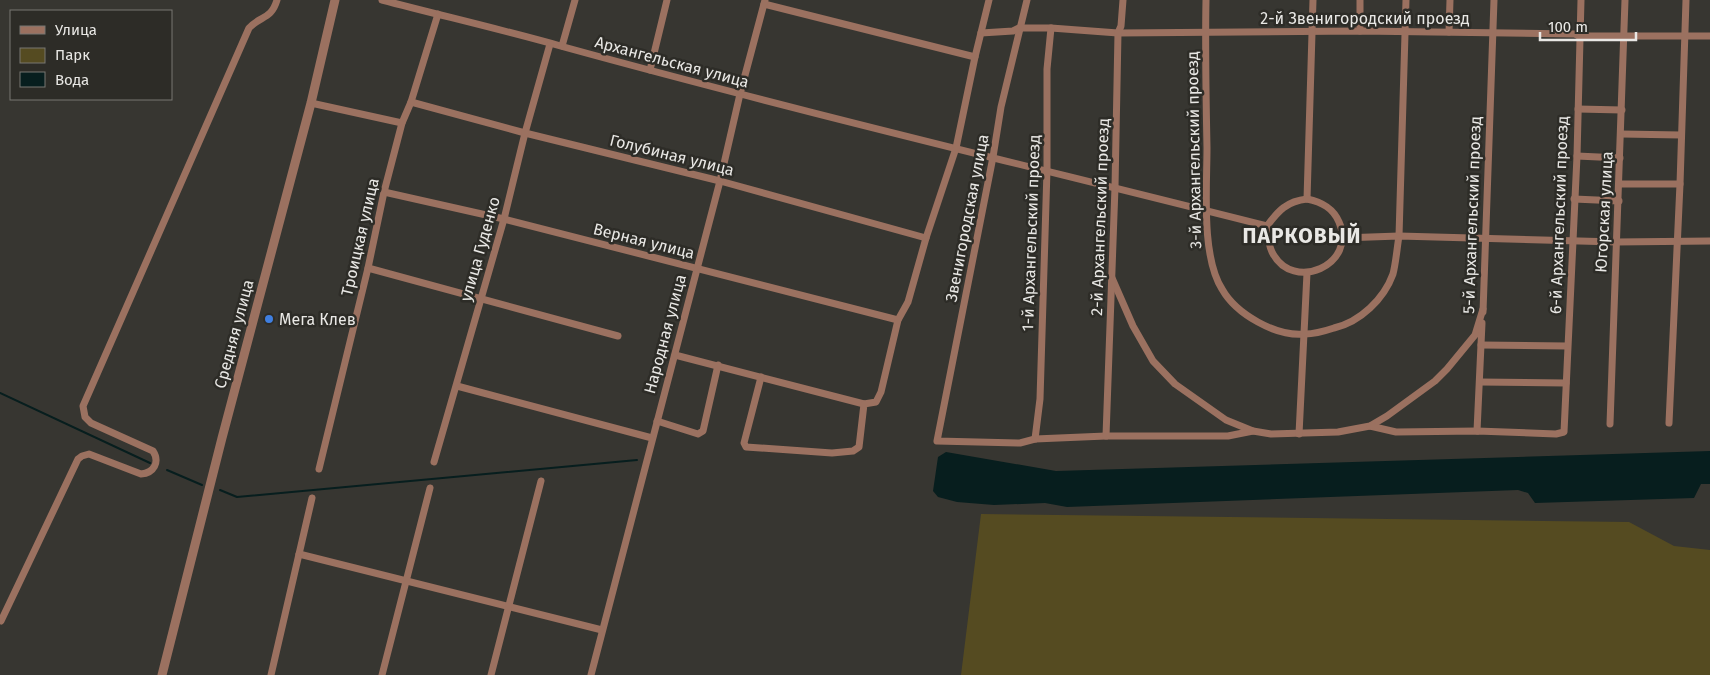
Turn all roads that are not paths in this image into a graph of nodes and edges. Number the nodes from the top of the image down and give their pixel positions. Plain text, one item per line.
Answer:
1 (277, 0) edge
2 (335, 0) edge
3 (382, 0) edge
4 (575, 0) edge
5 (667, 0) edge
6 (989, 0) edge
7 (1027, 0) edge
8 (1122, 0) edge
9 (1206, 0) edge
10 (1313, 0) edge
11 (1360, 0) edge
12 (1406, 0) edge
13 (1450, 0) edge
14 (1494, 0) edge
15 (1581, 0) edge
16 (1624, 0) edge
17 (1686, 0) edge
18 (764, 2) edge
19 (438, 14) junction
20 (1019, 28) junction
21 (1052, 28) junction
22 (1360, 31) junction
23 (1405, 31) junction
24 (1118, 32) junction
25 (1205, 32) junction
26 (1313, 32) junction
27 (1449, 32) junction
28 (1492, 32) junction
29 (982, 33) junction
30 (1579, 36) junction
31 (1624, 36) junction
32 (1684, 36) junction
33 (1710, 36) edge
34 (550, 44) junction
35 (562, 46) junction
36 (975, 57) junction
37 (650, 70) junction
38 (740, 94) junction
39 (411, 102) junction
40 (311, 103) junction
41 (1578, 109) junction
42 (1622, 110) junction
43 (402, 124) junction
44 (524, 133) junction
45 (1621, 134) junction
46 (1681, 135) junction
47 (956, 148) junction
48 (1577, 156) junction
49 (993, 158) junction
50 (1620, 158) junction
51 (1047, 170) junction
52 (720, 181) junction
53 (1620, 184) junction
54 (1680, 184) junction
55 (1115, 187) junction
56 (384, 192) junction
57 (1307, 199) junction
58 (1574, 199) junction
59 (1618, 201) junction
60 (1207, 211) junction
61 (504, 219) junction
62 (1267, 226) junction
63 (1399, 236) junction
64 (926, 238) junction
65 (1342, 238) junction
66 (1486, 238) junction
67 (1572, 240) junction
68 (1710, 241) edge
69 (1616, 242) junction
70 (1677, 242) junction
71 (368, 268) junction
72 (697, 269) junction
73 (1307, 273) junction
74 (1112, 278) junction
75 (480, 299) junction
76 (1484, 309) junction
77 (898, 320) junction
78 (1304, 335) junction
79 (618, 336) dead end
80 (1480, 346) junction
81 (1567, 346) junction
82 (675, 355) junction
83 (718, 366) junction
84 (761, 377) junction
85 (1480, 382) junction
86 (1566, 383) junction
87 (456, 386) junction
88 (864, 404) junction
89 (657, 421) junction
90 (1669, 423) dead end
91 (1610, 424) dead end
92 (1370, 426) junction
93 (1477, 431) junction
94 (1253, 432) junction
95 (1299, 434) junction
96 (1106, 436) junction
97 (652, 438) junction
98 (1035, 439) junction
99 (434, 462) dead end
100 (320, 469) dead end
101 (541, 481) dead end
102 (430, 488) dead end
103 (312, 498) dead end
104 (299, 554) junction
105 (405, 580) junction
106 (509, 606) junction
107 (1, 621) dead end
108 (602, 630) junction
109 (162, 675) edge
110 (271, 675) edge
111 (382, 675) edge
112 (491, 675) edge
113 (590, 675) edge

1 - 107 street
2 - 40 street, Средняя улица
3 - 19 street, Архангельская улица
4 - 35 street
5 - 37 street
6 - 29 street, Звенигородская улица
7 - 20 street, Звенигородская улица
8 - 24 street, 2-й Архангельский проезд
9 - 25 street, 3-й Архангельский проезд
10 - 26 street
11 - 22 street
12 - 23 street
13 - 27 street
14 - 28 street, 5-й Архангельский проезд
15 - 30 street, 6-й Архангельский проезд
16 - 31 street, Югорская улица
17 - 32 street
18 - 36 street
18 - 38 street, Народная улица
19 - 34 street, Архангельская улица
19 - 39 street, Троицкая улица
20 - 21 street, 2-й Звенигородский проезд
20 - 29 street, 2-й Звенигородский проезд
20 - 49 street, Звенигородская улица
21 - 24 street, 2-й Звенигородский проезд
21 - 51 street, 1-й Архангельский проезд
22 - 23 street, 2-й Звенигородский проезд
22 - 26 street, 2-й Звенигородский проезд
23 - 27 street, 2-й Звенигородский проезд
23 - 63 street
24 - 25 street, 2-й Звенигородский проезд
24 - 55 street, 2-й Архангельский проезд
25 - 26 street, 2-й Звенигородский проезд
25 - 60 street, 3-й Архангельский проезд
26 - 57 street
27 - 28 street, 2-й Звенигородский проезд
28 - 30 street, 2-й Звенигородский проезд
28 - 66 street, 5-й Архангельский проезд
29 - 36 street, Звенигородская улица
30 - 31 street, 2-й Звенигородский проезд
30 - 41 street, 6-й Архангельский проезд
31 - 32 street, 2-й Звенигородский проезд
31 - 42 street, Югорская улица
32 - 33 street, 2-й Звенигородский проезд
32 - 46 street
34 - 35 street, Архангельская улица
34 - 44 street, улица Гуденко
35 - 37 street, Архангельская улица
36 - 47 street, Звенигородская улица
37 - 38 street, Архангельская улица
38 - 47 street, Архангельская улица
38 - 52 street, Народная улица
39 - 43 street, Троицкая улица
39 - 44 street, Голубиная улица
40 - 43 street
40 - 109 street, Средняя улица
41 - 42 street
41 - 48 street, 6-й Архангельский проезд
42 - 45 street, Югорская улица
43 - 56 street, Троицкая улица
44 - 52 street, Голубиная улица
44 - 61 street, улица Гуденко
45 - 46 street
45 - 50 street, Югорская улица
46 - 54 street
47 - 49 street, Архангельская улица
47 - 64 street, Звенигородская улица
48 - 50 street
48 - 58 street, 6-й Архангельский проезд
49 - 51 street
49 - 98 street, Звенигородская улица
50 - 53 street, Югорская улица
51 - 55 street
51 - 98 street, 1-й Архангельский проезд
52 - 64 street, Голубиная улица
52 - 72 street, Народная улица
53 - 54 street
53 - 59 street, Югорская улица
54 - 70 street
55 - 60 street
55 - 74 street, 2-й Архангельский проезд
56 - 61 street, Верная улица
56 - 71 street, Троицкая улица
57 - 62 street
57 - 65 street
58 - 59 street
58 - 67 street, 6-й Архангельский проезд
59 - 69 street, Югорская улица
60 - 62 street
60 - 78 street, 3-й Архангельский проезд
61 - 72 street, Верная улица
61 - 75 street, улица Гуденко
62 - 73 street
63 - 65 street
63 - 66 street
63 - 78 street
64 - 77 street, Звенигородская улица
65 - 73 street
66 - 67 street
66 - 76 street, 5-й Архангельский проезд
67 - 69 street
67 - 81 street, 6-й Архангельский проезд
68 - 70 street
69 - 70 street
69 - 91 street, Югорская улица
70 - 90 street
71 - 75 street
71 - 100 street, Троицкая улица
72 - 77 street, Верная улица
72 - 82 street, Народная улица
73 - 78 street
74 - 94 street
74 - 96 street, 2-й Архангельский проезд
75 - 79 street
75 - 87 street, улица Гуденко
76 - 80 street, 5-й Архангельский проезд
76 - 92 street
77 - 88 street, Звенигородская улица
78 - 95 street
80 - 81 street
80 - 85 street, 5-й Архангельский проезд
81 - 86 street, 6-й Архангельский проезд
82 - 83 street
82 - 89 street, Народная улица
83 - 84 street
83 - 89 street
84 - 88 street
84 - 88 street
85 - 86 street
85 - 93 street, 5-й Архангельский проезд
86 - 93 street, 6-й Архангельский проезд
87 - 97 street
87 - 99 street, улица Гуденко
89 - 97 street, Народная улица
92 - 93 street
92 - 95 street
94 - 95 street
94 - 96 street
96 - 98 street
97 - 108 street, Народная улица
101 - 106 street
102 - 105 street
103 - 104 street
104 - 105 street
104 - 110 street
105 - 106 street
105 - 111 street
106 - 108 street
106 - 112 street
108 - 113 street, Народная улица

